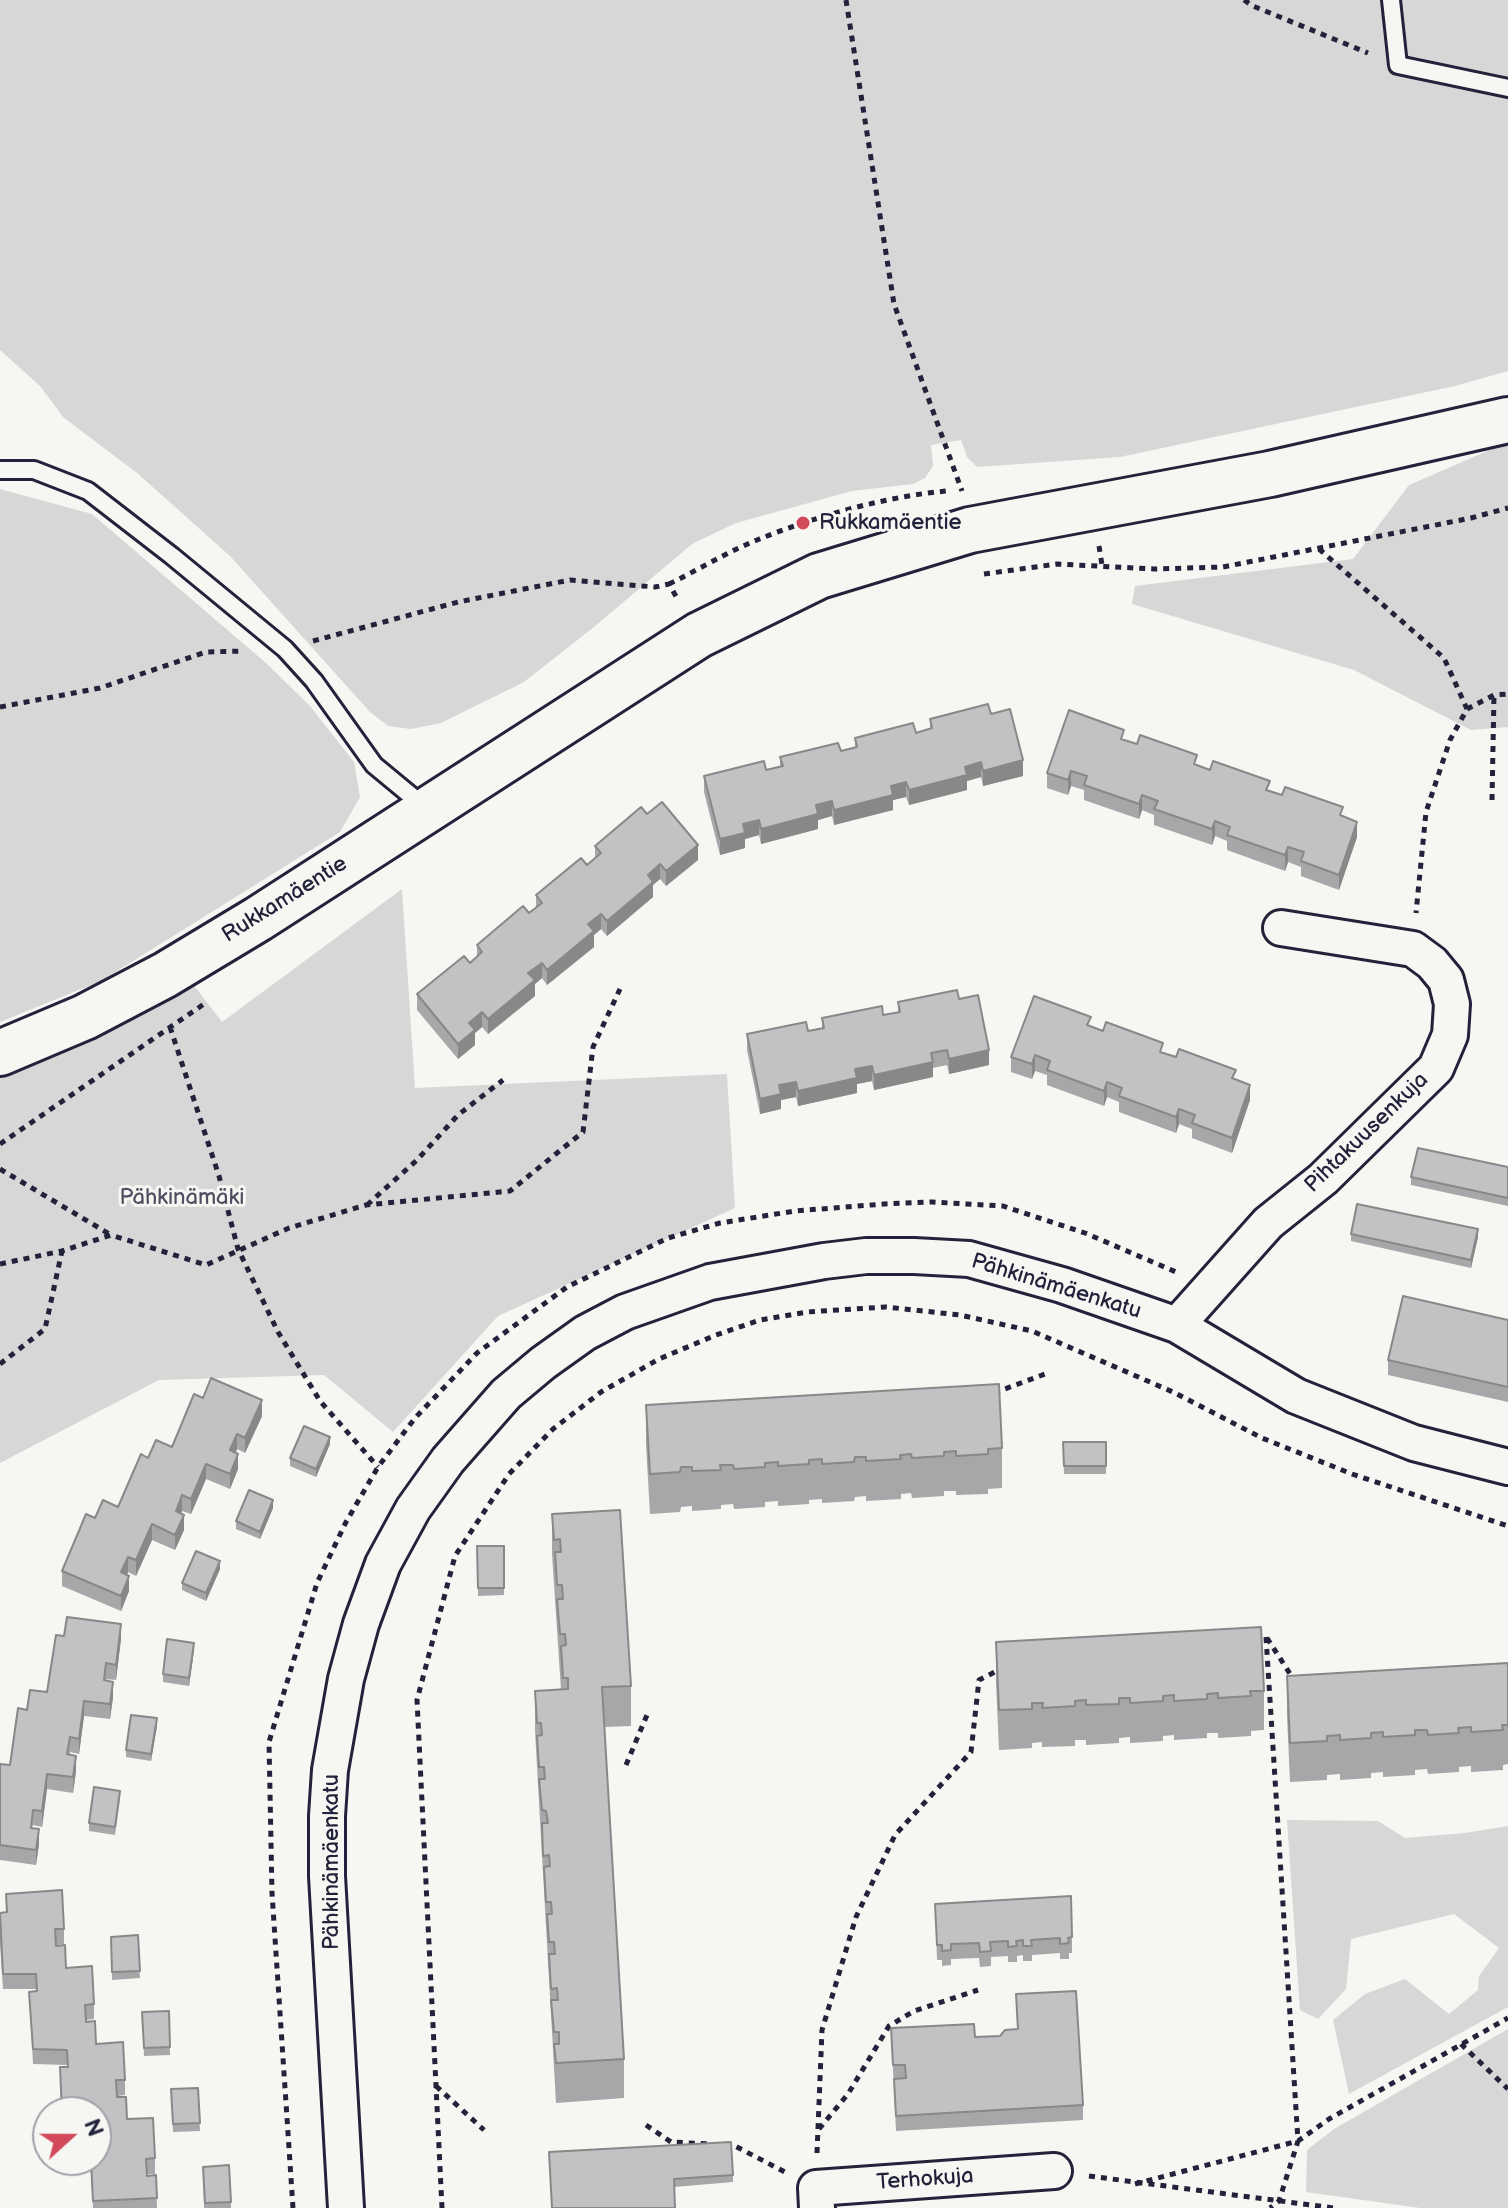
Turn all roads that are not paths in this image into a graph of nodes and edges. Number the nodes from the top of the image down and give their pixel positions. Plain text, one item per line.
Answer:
1 (1391, 0) edge
2 (1508, 88) edge
3 (1508, 420) edge
4 (0, 470) edge
5 (427, 810) junction
6 (1281, 928) dead end
7 (0, 1053) edge
8 (1177, 1325) junction
9 (1508, 1467) edge
10 (1054, 2171) road end
11 (816, 2198) edge
12 (346, 2208) edge

1 - 2 lane
3 - 5 main road, Rukkamäentie
4 - 5 lane
5 - 7 main road, Rukkamäentie
6 - 8 street, Pihtakuusenkuja
8 - 9 street, Pähkinämäenkatu
8 - 12 street, Pähkinämäenkatu
10 - 11 street, Terhokuja

